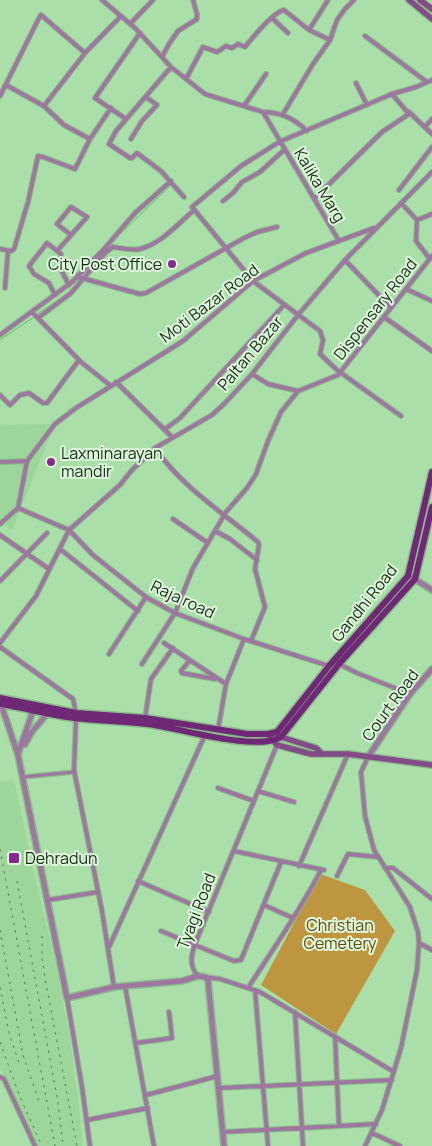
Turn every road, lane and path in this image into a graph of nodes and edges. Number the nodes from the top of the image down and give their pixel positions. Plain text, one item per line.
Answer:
1 (102, 0) edge
2 (152, 0) edge
3 (193, 0) edge
4 (328, 0) edge
5 (353, 0) edge
6 (409, 0) edge
7 (420, 0) edge
8 (432, 9) edge
9 (121, 16) junction
10 (272, 18) junction
11 (432, 19) edge
12 (130, 24) junction
13 (309, 30) junction
14 (140, 33) junction
15 (288, 33) dead end
16 (365, 36) dead end
17 (330, 40) junction
18 (86, 53) junction
19 (162, 57) junction
20 (171, 67) junction
21 (266, 74) dead end
22 (186, 79) junction
23 (430, 81) edge
24 (356, 83) dead end
25 (6, 85) junction
26 (392, 94) junction
27 (0, 96) edge
28 (146, 97) junction
29 (367, 105) junction
30 (44, 106) junction
31 (244, 106) junction
32 (111, 108) junction
33 (263, 112) junction
34 (409, 112) junction
35 (283, 114) junction
36 (126, 119) junction
37 (432, 119) edge
38 (425, 127) junction
39 (307, 131) junction
40 (432, 134) edge
41 (90, 139) junction
42 (131, 139) dead end
43 (279, 142) junction
44 (432, 147) edge
45 (284, 150) junction
46 (432, 172) edge
47 (171, 181) junction
48 (399, 190) dead end
49 (184, 196) dead end
50 (314, 199) junction
51 (223, 201) dead end
52 (401, 204) junction
53 (194, 210) junction
54 (432, 214) edge
55 (417, 220) junction
56 (277, 227) dead end
57 (376, 228) junction
58 (71, 235) junction
59 (339, 241) junction
60 (0, 249) edge
61 (226, 249) junction
62 (8, 251) junction
63 (57, 251) junction
64 (431, 257) edge
65 (345, 260) junction
66 (78, 276) junction
67 (84, 278) junction
68 (253, 281) junction
69 (69, 285) junction
70 (5, 288) dead end
71 (406, 289) junction
72 (56, 294) junction
73 (432, 302) edge
74 (284, 306) junction
75 (391, 308) junction
76 (32, 312) junction
77 (298, 315) junction
78 (384, 317) junction
79 (38, 318) junction
80 (0, 336) edge
81 (432, 351) edge
82 (79, 360) junction
83 (341, 373) junction
84 (252, 374) junction
85 (116, 382) junction
86 (111, 386) junction
87 (298, 391) junction
88 (0, 395) edge
89 (401, 416) dead end
90 (165, 429) junction
91 (172, 437) junction
92 (155, 448) junction
93 (27, 461) junction
94 (0, 462) edge
95 (432, 472) edge
96 (432, 507) edge
97 (18, 508) junction
98 (225, 514) junction
99 (173, 519) dead end
100 (0, 524) edge
101 (69, 530) junction
102 (215, 531) junction
103 (47, 532) dead end
104 (0, 535) edge
105 (208, 543) junction
106 (60, 550) junction
107 (25, 554) junction
108 (257, 560) junction
109 (49, 569) junction
110 (408, 576) junction
111 (415, 579) junction
112 (0, 581) edge
113 (432, 590) edge
114 (146, 597) junction
115 (138, 611) junction
116 (175, 613) junction
117 (244, 639) junction
118 (251, 641) junction
119 (0, 643) edge
120 (164, 643) dead end
121 (0, 647) edge
122 (173, 648) junction
123 (109, 654) dead end
124 (190, 660) junction
125 (142, 664) dead end
126 (340, 664) junction
127 (329, 666) junction
128 (432, 669) edge
129 (219, 680) junction
130 (226, 684) junction
131 (410, 694) junction
132 (0, 700) edge
133 (34, 708) junction
134 (47, 714) junction
135 (76, 716) junction
136 (145, 718) junction
137 (218, 730) junction
138 (268, 734) junction
139 (204, 735) junction
140 (279, 735) junction
141 (275, 743) junction
142 (322, 754) junction
143 (348, 754) junction
144 (18, 755) junction
145 (368, 756) junction
146 (432, 765) edge
147 (74, 772) junction
148 (23, 778) junction
149 (218, 788) dead end
150 (258, 791) junction
151 (254, 801) junction
152 (294, 802) dead end
153 (234, 851) junction
154 (378, 857) junction
155 (281, 862) junction
156 (299, 866) junction
157 (385, 868) junction
158 (337, 876) dead end
159 (138, 882) junction
160 (98, 892) junction
161 (432, 899) edge
162 (48, 900) junction
163 (264, 905) junction
164 (209, 912) junction
165 (293, 918) junction
166 (161, 932) dead end
167 (419, 943) junction
168 (195, 944) junction
169 (109, 947) junction
170 (432, 950) edge
171 (198, 976) junction
172 (205, 977) junction
173 (125, 986) junction
174 (114, 987) junction
175 (248, 988) junction
176 (255, 990) junction
177 (67, 998) junction
178 (169, 1012) dead end
179 (295, 1012) junction
180 (335, 1036) junction
181 (136, 1043) junction
182 (394, 1072) junction
183 (218, 1076) junction
184 (0, 1078) edge
185 (392, 1080) junction
186 (336, 1083) junction
187 (299, 1085) junction
188 (263, 1087) junction
189 (219, 1088) junction
190 (146, 1095) junction
191 (148, 1108) junction
192 (87, 1120) junction
193 (376, 1124) junction
194 (339, 1126) junction
195 (302, 1127) junction
196 (267, 1130) junction
197 (223, 1132) junction
198 (372, 1133) junction
199 (35, 1146) edge
200 (90, 1146) edge
201 (154, 1146) edge
202 (224, 1146) edge
203 (268, 1146) edge
204 (303, 1146) edge
205 (365, 1146) edge
206 (400, 1146) edge

1 - 9 street
2 - 12 street
3 - 19 street
4 - 13 street
5 - 17 street
6 - 11 main road
7 - 8 main road
9 - 12 street
9 - 18 street
10 - 13 street
10 - 15 street
10 - 22 street
12 - 14 street
13 - 17 street
14 - 19 street
14 - 32 street
16 - 23 street
17 - 35 street
18 - 25 street
18 - 30 street
19 - 20 street
20 - 22 street
20 - 28 street
21 - 31 street
22 - 31 street
23 - 26 street
24 - 29 street
25 - 27 street
25 - 30 street
26 - 29 street
26 - 34 street
28 - 36 street
28 - 42 street
29 - 39 street
30 - 41 street
31 - 33 street
32 - 36 street
32 - 41 street
33 - 35 street
33 - 43 street, Kalika Marg
34 - 38 street
34 - 50 street
35 - 39 street
36 - 47 street
37 - 38 street
38 - 40 street
39 - 43 street
41 - 62 street
43 - 45 street, Kalika Marg
43 - 53 street
44 - 48 street
45 - 50 street, Kalika Marg
45 - 51 street
46 - 52 street, Paltan Bazar
47 - 49 street
47 - 66 street
50 - 59 street, Kalika Marg
52 - 55 street
52 - 57 street, Paltan Bazar
53 - 61 street
53 - 67 street
54 - 55 street
55 - 64 street
56 - 61 street
57 - 59 street, Moti Bazar Road
57 - 65 street, Paltan Bazar
58 - 58 street
58 - 63 street
59 - 68 street, Moti Bazar Road
60 - 62 street
61 - 67 street
61 - 68 street
62 - 70 street
63 - 69 street
63 - 72 street
64 - 71 street, Dispensary Road
65 - 75 street
65 - 77 street, Paltan Bazar
66 - 67 street
66 - 69 street
67 - 79 street
68 - 74 street
68 - 85 street, Moti Bazar Road
69 - 72 street
71 - 73 street
71 - 75 street, Dispensary Road
72 - 76 street
74 - 77 street
74 - 90 street
75 - 78 street, Dispensary Road
76 - 79 street
76 - 80 street
77 - 83 street
77 - 84 street, Paltan Bazar
78 - 81 street
78 - 83 street, Dispensary Road
79 - 82 street
82 - 86 street
82 - 88 street
83 - 87 street, Dispensary Road
83 - 89 street
84 - 87 street
84 - 91 street, Paltan Bazar
85 - 86 street, Moti Bazar Road
85 - 90 street
86 - 93 street, Moti Bazar Road
87 - 98 street
90 - 91 street
91 - 92 street, Paltan Bazar
92 - 98 street
92 - 101 street, Paltan Bazar
93 - 94 street
93 - 97 street
95 - 110 main road, Gandhi Road
96 - 111 main road, Gandhi Road
97 - 100 street
97 - 101 street, Raja road
98 - 102 street
98 - 108 street
99 - 105 street
101 - 106 street
101 - 114 street, Raja road
102 - 105 street
102 - 108 street
103 - 107 street
104 - 107 street
105 - 116 street
106 - 109 street
106 - 115 street
107 - 109 street
107 - 112 street
108 - 118 street
109 - 119 street
110 - 111 street
110 - 127 main road, Gandhi Road
111 - 113 street
111 - 126 main road, Gandhi Road
114 - 115 street
114 - 116 street, Raja road
115 - 123 street
116 - 117 street, Raja road
116 - 125 street
117 - 118 street, Raja road
117 - 130 street
118 - 127 street, Raja road
120 - 122 street
121 - 135 street
122 - 124 street
122 - 136 street
124 - 129 street
124 - 129 street
126 - 131 street
126 - 140 main road, Gandhi Road
127 - 140 main road, Gandhi Road
128 - 131 street, Court Road
129 - 130 street
130 - 137 street
131 - 145 street, Court Road
132 - 133 main road
132 - 144 street
133 - 134 main road
133 - 135 main road
133 - 144 street
134 - 135 main road
134 - 144 street
135 - 136 main road
135 - 139 main road
135 - 147 street
136 - 137 main road
137 - 138 main road
138 - 140 main road
138 - 141 main road
139 - 141 main road
139 - 159 street
140 - 141 main road
140 - 142 main road
141 - 142 main road
141 - 150 street, Tyagi Road
142 - 143 main road
143 - 145 main road
143 - 156 street
144 - 148 street
145 - 146 main road
145 - 154 street
147 - 148 street
147 - 160 street
148 - 162 street
149 - 151 street
150 - 151 street, Tyagi Road
150 - 152 street
151 - 153 street, Tyagi Road
153 - 155 street
153 - 164 street, Tyagi Road
154 - 157 street
154 - 158 street
155 - 156 street
155 - 163 street
156 - 165 street
157 - 161 street
157 - 167 street
159 - 164 street
159 - 169 street
160 - 162 street
160 - 169 street
162 - 177 street
163 - 165 street
163 - 168 street
164 - 168 street, Tyagi Road
165 - 175 street
166 - 168 street
167 - 170 street
167 - 182 street
168 - 171 street, Tyagi Road
169 - 174 street
171 - 172 street
171 - 173 street
172 - 175 street
172 - 183 street
173 - 174 street
173 - 181 street
174 - 177 street
175 - 176 street
176 - 179 street
176 - 188 street
177 - 192 street
178 - 181 street
179 - 180 street
179 - 187 street
180 - 182 street
180 - 186 street
181 - 190 street
182 - 185 street
183 - 189 street
183 - 190 street
184 - 199 street
185 - 186 street
185 - 193 street
186 - 187 street
186 - 194 street
187 - 188 street
187 - 195 street
188 - 189 street
188 - 196 street
189 - 197 street
190 - 191 street
191 - 192 street
191 - 201 street
192 - 200 street
193 - 194 street
193 - 198 street
194 - 195 street
195 - 196 street
195 - 204 street
196 - 197 street
196 - 203 street
197 - 202 street
198 - 205 street
198 - 206 street

